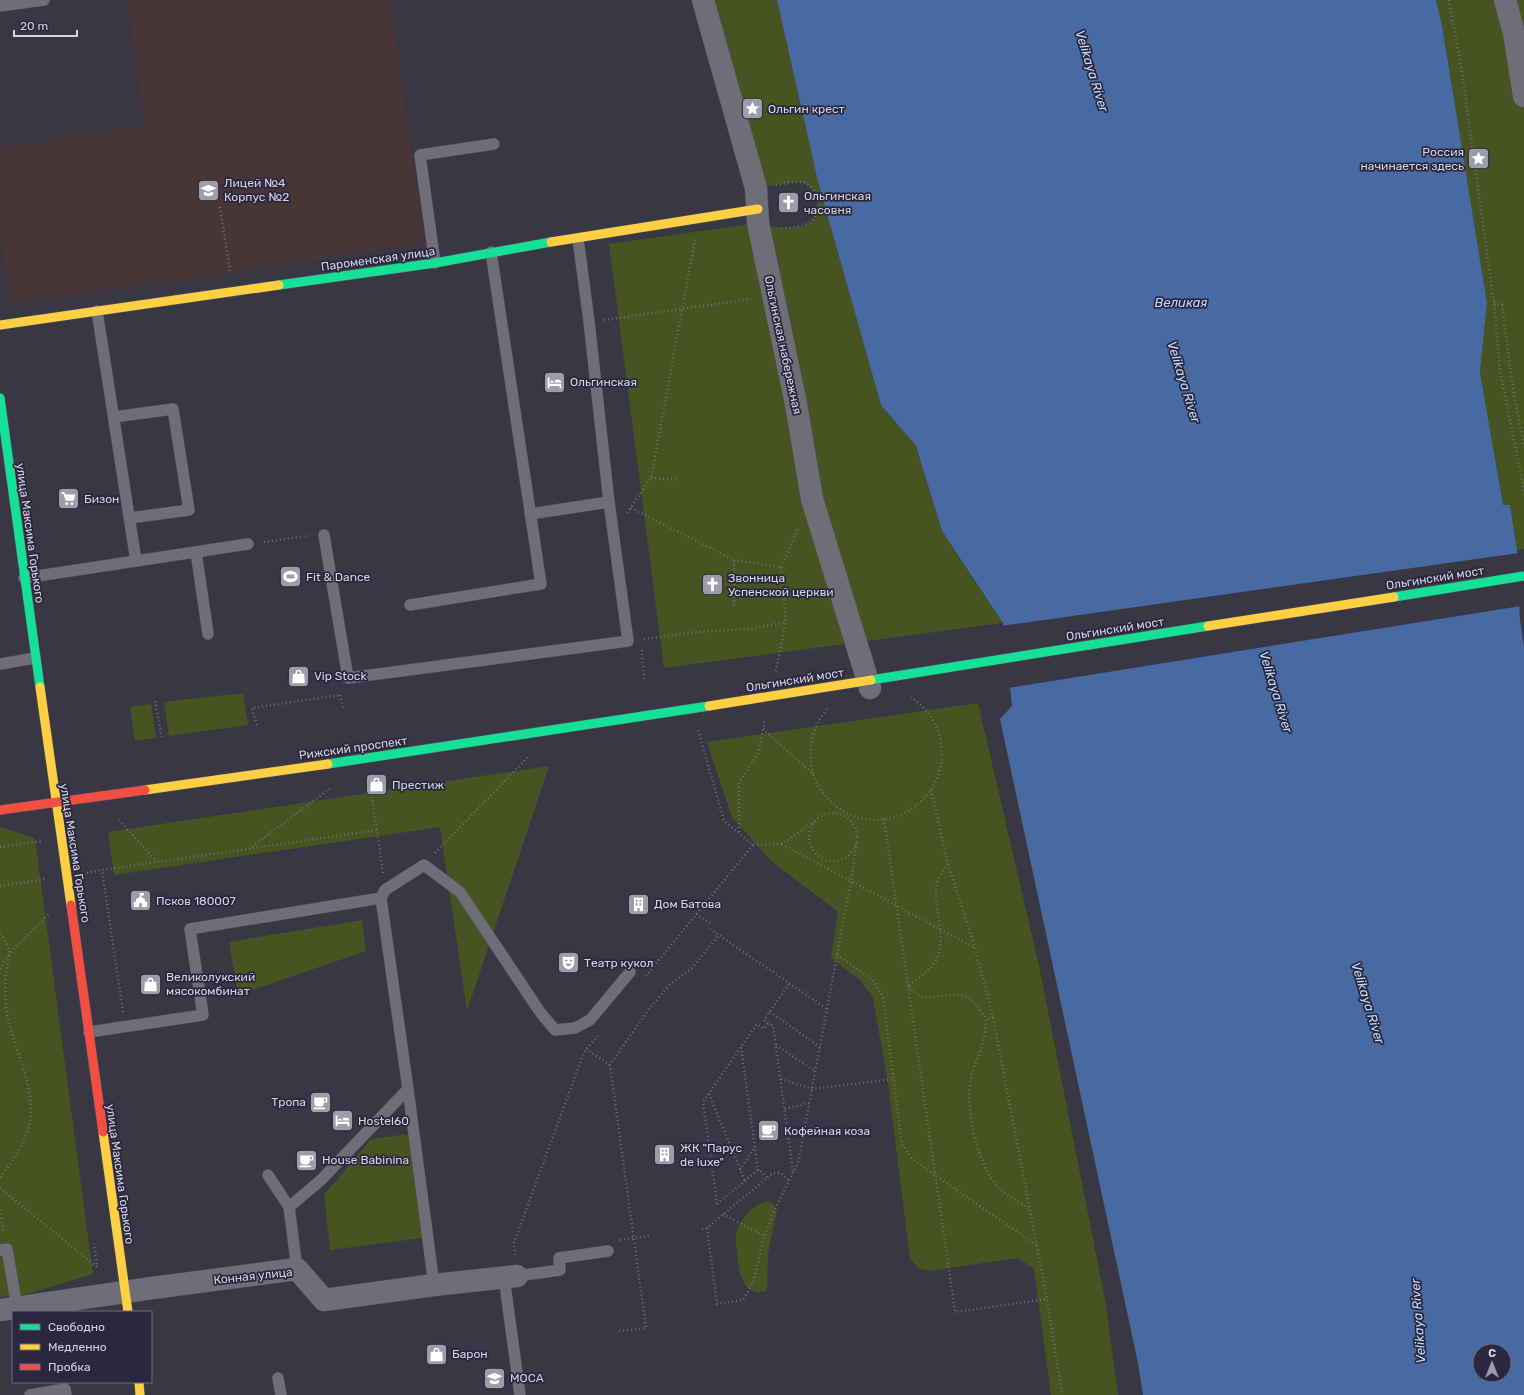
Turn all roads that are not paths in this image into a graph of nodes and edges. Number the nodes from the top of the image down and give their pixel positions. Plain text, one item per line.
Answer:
1 (44, 0) edge
2 (703, 0) edge
3 (1505, 0) edge
4 (0, 6) edge
5 (1524, 96) edge
6 (494, 144) dead end
7 (758, 210) junction
8 (578, 238) junction
9 (491, 252) junction
10 (435, 263) junction
11 (97, 311) junction
12 (0, 325) edge
13 (0, 398) edge
14 (114, 417) junction
15 (5, 477) edge
16 (609, 502) junction
17 (530, 514) junction
18 (130, 518) junction
19 (324, 535) road end
20 (248, 544) road end
21 (196, 552) junction
22 (136, 561) junction
23 (1524, 576) edge
24 (24, 578) junction
25 (410, 605) dead end
26 (208, 634) dead end
27 (35, 658) junction
28 (0, 664) edge
29 (870, 688) dead end
30 (709, 706) joint
31 (55, 802) junction
32 (0, 810) edge
33 (383, 894) junction
34 (630, 972) dead end
35 (89, 1032) junction
36 (408, 1089) junction
37 (268, 1175) dead end
38 (289, 1206) junction
39 (0, 1250) edge
40 (608, 1251) dead end
41 (297, 1269) junction
42 (510, 1276) junction
43 (434, 1285) junction
44 (126, 1302) edge
45 (9, 1308) edge
46 (278, 1378) dead end
47 (138, 1383) edge
48 (30, 1395) edge
49 (66, 1395) edge
50 (140, 1395) edge
51 (281, 1395) edge
52 (520, 1395) edge

1 - 4 lane
2 - 7 street, Ольгинская набережная
3 - 5 street
6 - 10 lane
7 - 8 main road, Пароменская улица
7 - 29 street, Ольгинская набережная
8 - 9 main road, Пароменская улица
8 - 16 lane
9 - 10 main road, Пароменская улица
9 - 17 lane
10 - 11 main road, Пароменская улица
11 - 12 main road, Пароменская улица
11 - 14 lane
13 - 15 main road, улица Максима Горького
14 - 18 lane
14 - 18 lane
15 - 24 main road, улица Максима Горького
16 - 17 lane
16 - 19 lane
17 - 25 lane
18 - 22 lane
20 - 21 lane
21 - 22 lane
21 - 26 lane
22 - 24 lane
23 - 30 main road, Ольгинский мост, bridge
24 - 27 main road, улица Максима Горького
27 - 28 lane
27 - 31 main road, улица Максима Горького
30 - 31 main road, Рижский проспект
31 - 32 main road, Рижский проспект
31 - 35 main road, улица Максима Горького
33 - 34 lane
33 - 35 lane
33 - 36 lane
35 - 44 main road, улица Максима Горького
36 - 38 lane
36 - 43 lane
37 - 38 lane
38 - 41 lane
39 - 45 lane
40 - 42 lane
41 - 43 street, Конная улица
41 - 44 street, Конная улица
42 - 43 street, Конная улица
42 - 52 lane
44 - 45 street, Конная улица
46 - 51 lane
47 - 50 main road
48 - 49 lane

